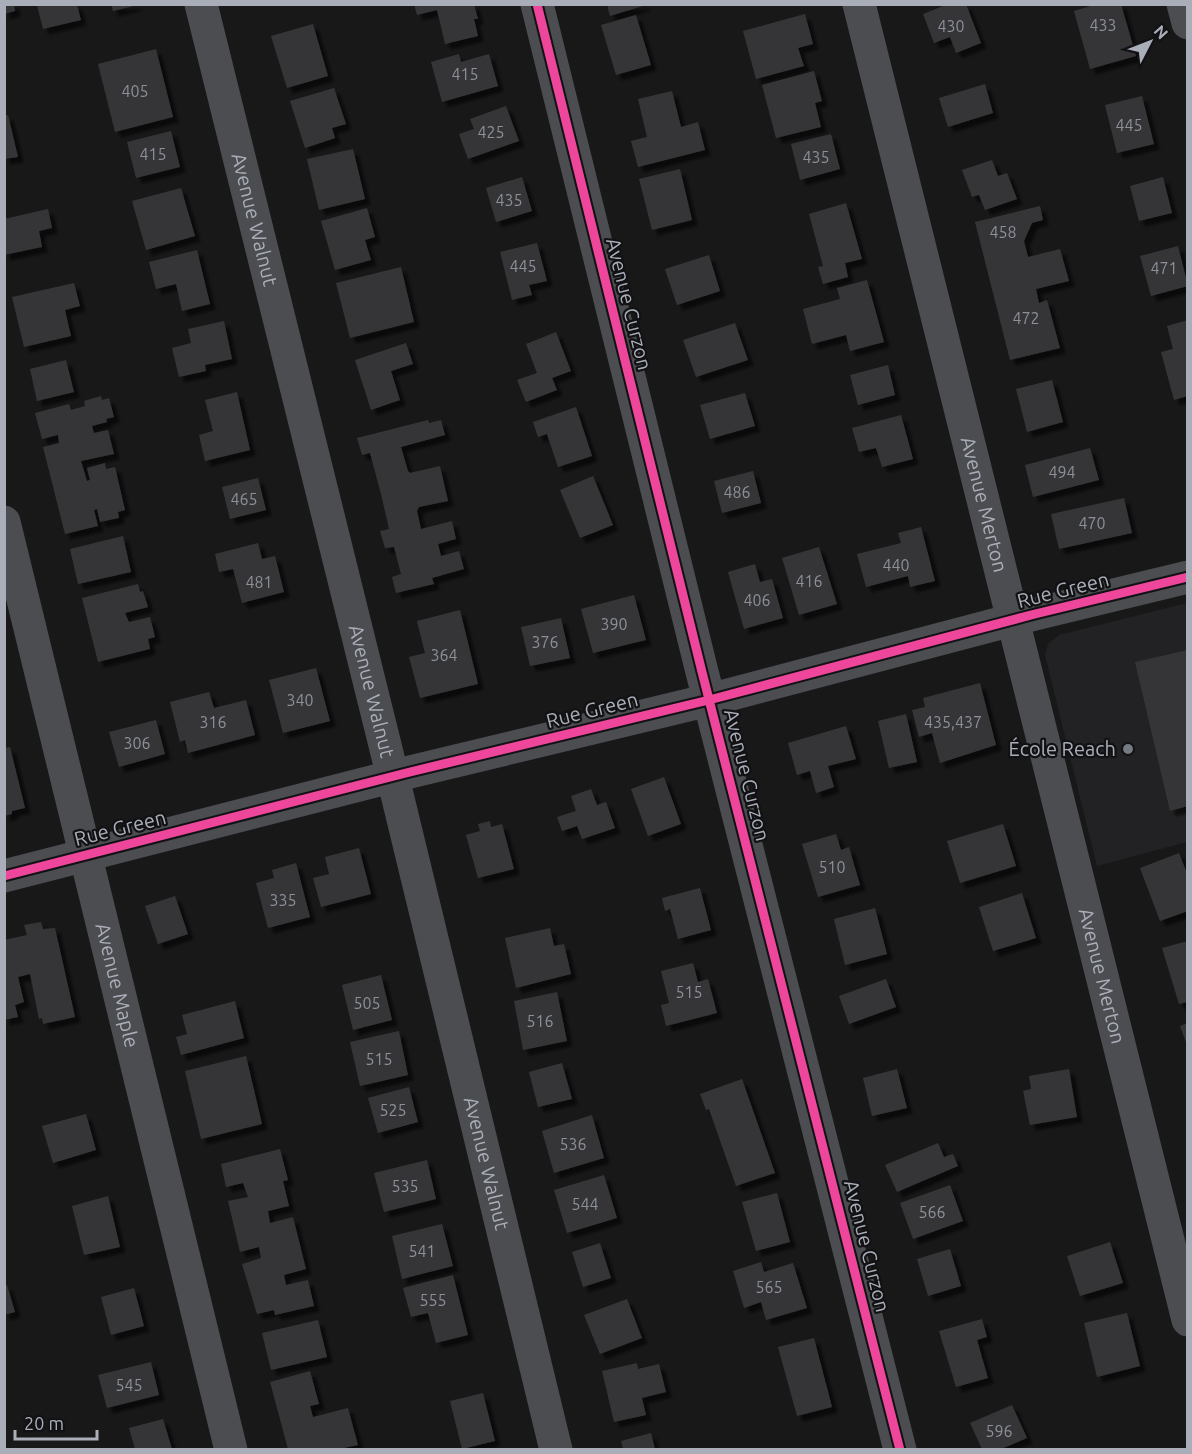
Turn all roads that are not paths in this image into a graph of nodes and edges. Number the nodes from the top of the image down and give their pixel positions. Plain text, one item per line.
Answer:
1 (201, 4) edge
2 (537, 4) edge
3 (859, 4) edge
4 (1183, 4) edge
5 (1188, 23) edge
6 (4, 522) edge
7 (1188, 578) edge
8 (1014, 620) junction
9 (709, 700) junction
10 (392, 777) junction
11 (86, 856) junction
12 (4, 876) edge
13 (1188, 1320) edge
14 (231, 1449) edge
15 (556, 1449) edge
16 (900, 1449) edge

1 - 10 street, Avenue Walnut
2 - 9 street, Avenue Curzon
3 - 8 street, Avenue Merton
4 - 5 street
6 - 11 street, Avenue Maple
7 - 8 street, Rue Green
8 - 9 street, Rue Green
8 - 13 street, Avenue Merton
9 - 10 street, Rue Green
9 - 16 street, Avenue Curzon
10 - 11 street, Rue Green
10 - 15 street, Avenue Walnut
11 - 12 street, Rue Green
11 - 14 street, Avenue Maple

